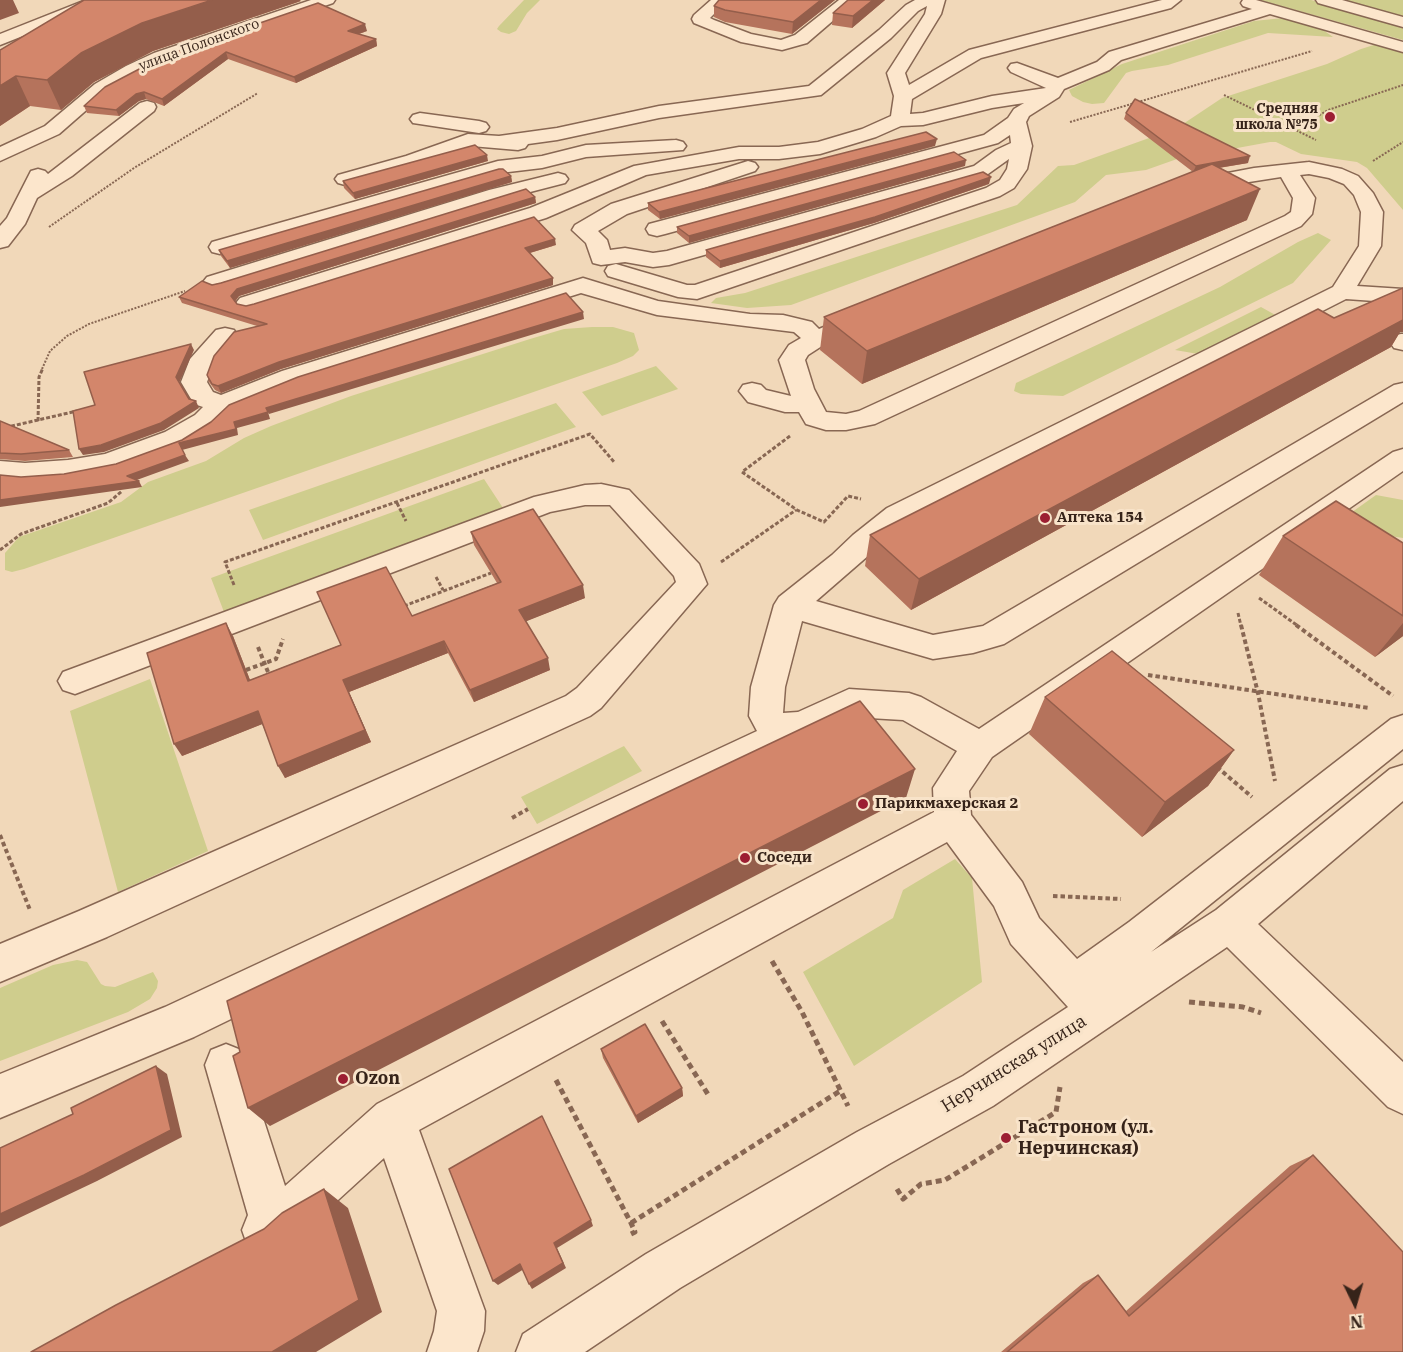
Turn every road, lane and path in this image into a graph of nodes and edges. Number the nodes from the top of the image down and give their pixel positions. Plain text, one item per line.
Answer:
1 (100, 0) edge
2 (327, 0) edge
3 (720, 0) edge
4 (849, 0) edge
5 (927, 0) edge
6 (937, 0) edge
7 (1173, 0) edge
8 (1240, 0) edge
9 (1324, 0) edge
10 (1269, 9) junction
11 (1403, 22) edge
12 (1368, 36) junction
13 (211, 39) junction
14 (0, 40) edge
15 (29, 47) edge
16 (1403, 47) edge
17 (0, 54) edge
18 (193, 59) edge
19 (1017, 68) dead end
20 (1403, 84) edge
21 (1055, 89) junction
22 (258, 93) dead end
23 (1224, 94) dead end
24 (903, 96) junction
25 (147, 107) edge
26 (492, 111) dead end
27 (1017, 114) junction
28 (420, 118) dead end
29 (898, 120) junction
30 (1070, 122) dead end
31 (1295, 129) junction
32 (52, 130) junction
33 (473, 134) junction
34 (1316, 140) dead end
35 (497, 142) junction
36 (1022, 146) junction
37 (586, 151) junction
38 (739, 153) junction
39 (779, 153) junction
40 (0, 155) edge
41 (1286, 169) junction
42 (641, 170) junction
43 (345, 178) edge
44 (30, 194) junction
45 (669, 194) junction
46 (1170, 197) edge
47 (609, 214) junction
48 (694, 219) junction
49 (583, 230) junction
50 (43, 232) dead end
51 (0, 241) edge
52 (219, 247) edge
53 (601, 258) junction
54 (215, 282) joint
55 (583, 285) junction
56 (1342, 292) junction
57 (1403, 296) edge
58 (248, 303) edge
59 (288, 303) edge
60 (878, 307) edge
61 (809, 333) junction
62 (225, 335) dead end
63 (752, 391) dead end
64 (1403, 391) edge
65 (222, 404) junction
66 (808, 404) junction
67 (85, 409) edge
68 (38, 421) junction
69 (0, 431) edge
70 (797, 431) dead end
71 (1403, 458) edge
72 (617, 466) dead end
73 (0, 470) edge
74 (128, 485) edge
75 (848, 496) dead end
76 (397, 503) junction
77 (797, 510) junction
78 (407, 524) dead end
79 (0, 550) edge
80 (228, 572) dead end
81 (491, 573) edge
82 (692, 584) junction
83 (790, 605) junction
84 (404, 606) edge
85 (1238, 612) dead end
86 (1283, 615) dead end
87 (254, 637) dead end
88 (271, 662) dead end
89 (264, 664) junction
90 (246, 670) edge
91 (1143, 675) edge
92 (75, 681) dead end
93 (273, 686) edge
94 (1258, 693) junction
95 (1392, 712) edge
96 (804, 725) junction
97 (980, 747) junction
98 (1212, 762) edge
99 (1403, 780) edge
100 (953, 820) junction
101 (1283, 824) junction
102 (0, 835) edge
103 (1008, 894) junction
104 (1184, 902) junction
105 (1230, 923) junction
106 (753, 929) junction
107 (43, 944) junction
108 (0, 963) edge
109 (641, 987) junction
110 (1087, 997) junction
111 (1180, 1005) dead end
112 (1243, 1007) dead end
113 (537, 1045) junction
114 (226, 1065) dead end
115 (1061, 1079) dead end
116 (840, 1091) junction
117 (1403, 1092) edge
118 (0, 1096) edge
119 (709, 1096) dead end
120 (848, 1106) dead end
121 (393, 1120) junction
122 (897, 1189) dead end
123 (631, 1223) junction
124 (274, 1226) junction
125 (635, 1232) dead end
126 (231, 1248) edge
127 (452, 1352) edge
128 (541, 1352) edge

1 - 14 street
2 - 13 street, улица Полонского
3 - 4 street
5 - 35 street
6 - 24 street
7 - 24 street
8 - 10 street
9 - 11 street
10 - 12 street
10 - 21 street
12 - 16 street
12 - 30 path
13 - 18 street
13 - 32 street, улица Полонского
15 - 17 street
19 - 21 street
20 - 31 path
21 - 27 street
21 - 29 street
22 - 50 path
23 - 31 path
24 - 29 street
25 - 44 street
26 - 33 street
27 - 36 street
27 - 48 street
28 - 33 street
29 - 39 street
31 - 34 path
32 - 40 street, улица Полонского
32 - 44 street
33 - 35 street
33 - 43 street
35 - 37 street
36 - 53 street
36 - 53 street
37 - 38 street
37 - 52 street
38 - 39 street
38 - 42 street
39 - 45 street
41 - 46 street
41 - 56 street
41 - 66 street
42 - 54 street
42 - 58 street
44 - 51 street
45 - 47 street
45 - 48 street
47 - 48 street
47 - 49 street
49 - 53 street
49 - 59 street
53 - 55 street
54 - 68 path
55 - 61 street
55 - 65 street
56 - 57 street
56 - 83 street
60 - 61 street
61 - 66 street
62 - 65 street
63 - 66 street
64 - 83 street
65 - 73 street
67 - 68 path
68 - 69 path
70 - 77 path
71 - 97 street
72 - 76 path
74 - 79 path
75 - 77 path
76 - 78 path
76 - 80 path
77 - 82 path
81 - 84 path
82 - 92 street
82 - 107 street
83 - 96 street
85 - 94 path
86 - 95 path
87 - 89 path
88 - 89 path
89 - 90 path
89 - 93 path
91 - 94 path
94 - 95 path
94 - 101 path
95 - 101 street
96 - 97 street
96 - 118 street
97 - 100 street
98 - 101 path
99 - 105 street, Нерчинская улица
100 - 103 street
100 - 106 street
101 - 104 street
102 - 107 path
103 - 104 path
103 - 110 street
104 - 110 street
105 - 110 street, Нерчинская улица
105 - 117 street
106 - 109 street
106 - 116 path
107 - 108 street
109 - 113 street
109 - 119 path
110 - 128 street, Нерчинская улица
111 - 112 path
113 - 121 street
113 - 123 path
114 - 124 street
115 - 122 path
116 - 120 path
116 - 123 path
121 - 124 street
121 - 127 street
123 - 125 path
124 - 126 street

